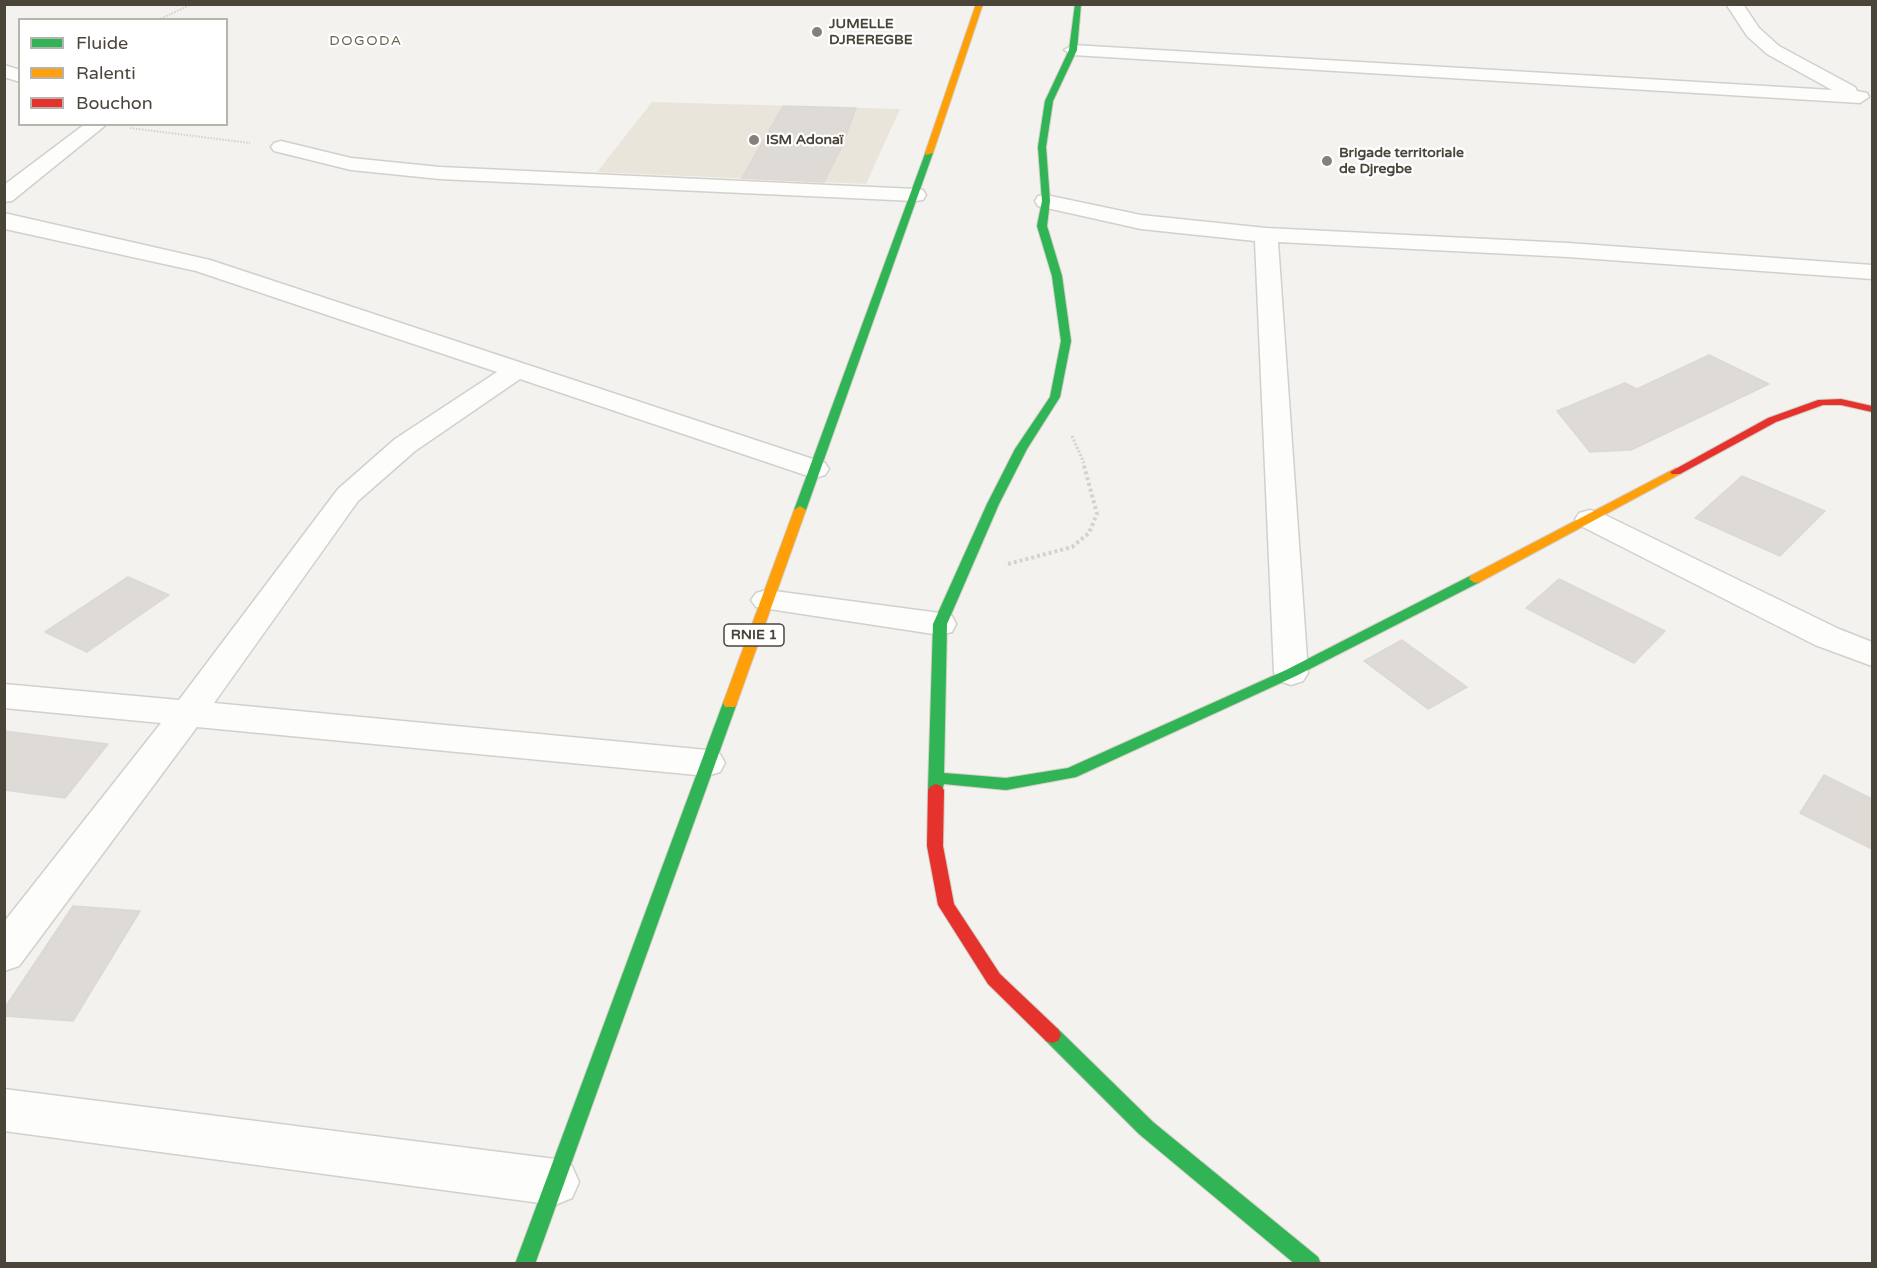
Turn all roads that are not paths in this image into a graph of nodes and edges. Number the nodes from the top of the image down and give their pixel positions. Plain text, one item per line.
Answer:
1 (980, 4) edge
2 (1078, 4) edge
3 (1734, 4) edge
4 (1072, 50) junction
5 (1866, 101) edge
6 (95, 126) edge
7 (281, 147) road end
8 (915, 195) junction
9 (4, 196) edge
10 (1046, 201) junction
11 (4, 220) edge
12 (1266, 235) junction
13 (1872, 272) edge
14 (518, 369) junction
15 (1872, 409) edge
16 (815, 469) junction
17 (1590, 519) junction
18 (767, 600) junction
19 (940, 624) junction
20 (1872, 655) edge
21 (1291, 673) junction
22 (4, 696) edge
23 (188, 714) junction
24 (707, 764) junction
25 (937, 778) junction
26 (4, 954) edge
27 (4, 1110) edge
28 (555, 1182) junction
29 (525, 1263) edge
30 (1311, 1263) edge

1 - 8 main road, RNIE 1
2 - 4 main road
3 - 5 street
4 - 5 street
4 - 10 main road
6 - 9 street
7 - 8 street
8 - 16 main road, RNIE 1
10 - 12 street
10 - 19 main road
11 - 14 street
12 - 13 street
12 - 21 street
14 - 16 street
14 - 23 street
15 - 17 main road
16 - 18 main road, RNIE 1
17 - 20 street
17 - 21 main road
18 - 19 street
18 - 24 main road, RNIE 1
19 - 25 main road
21 - 25 main road
22 - 23 street
23 - 24 street
23 - 26 street
24 - 28 main road, RNIE 1
25 - 30 main road
27 - 28 street
28 - 29 main road, RNIE 1

